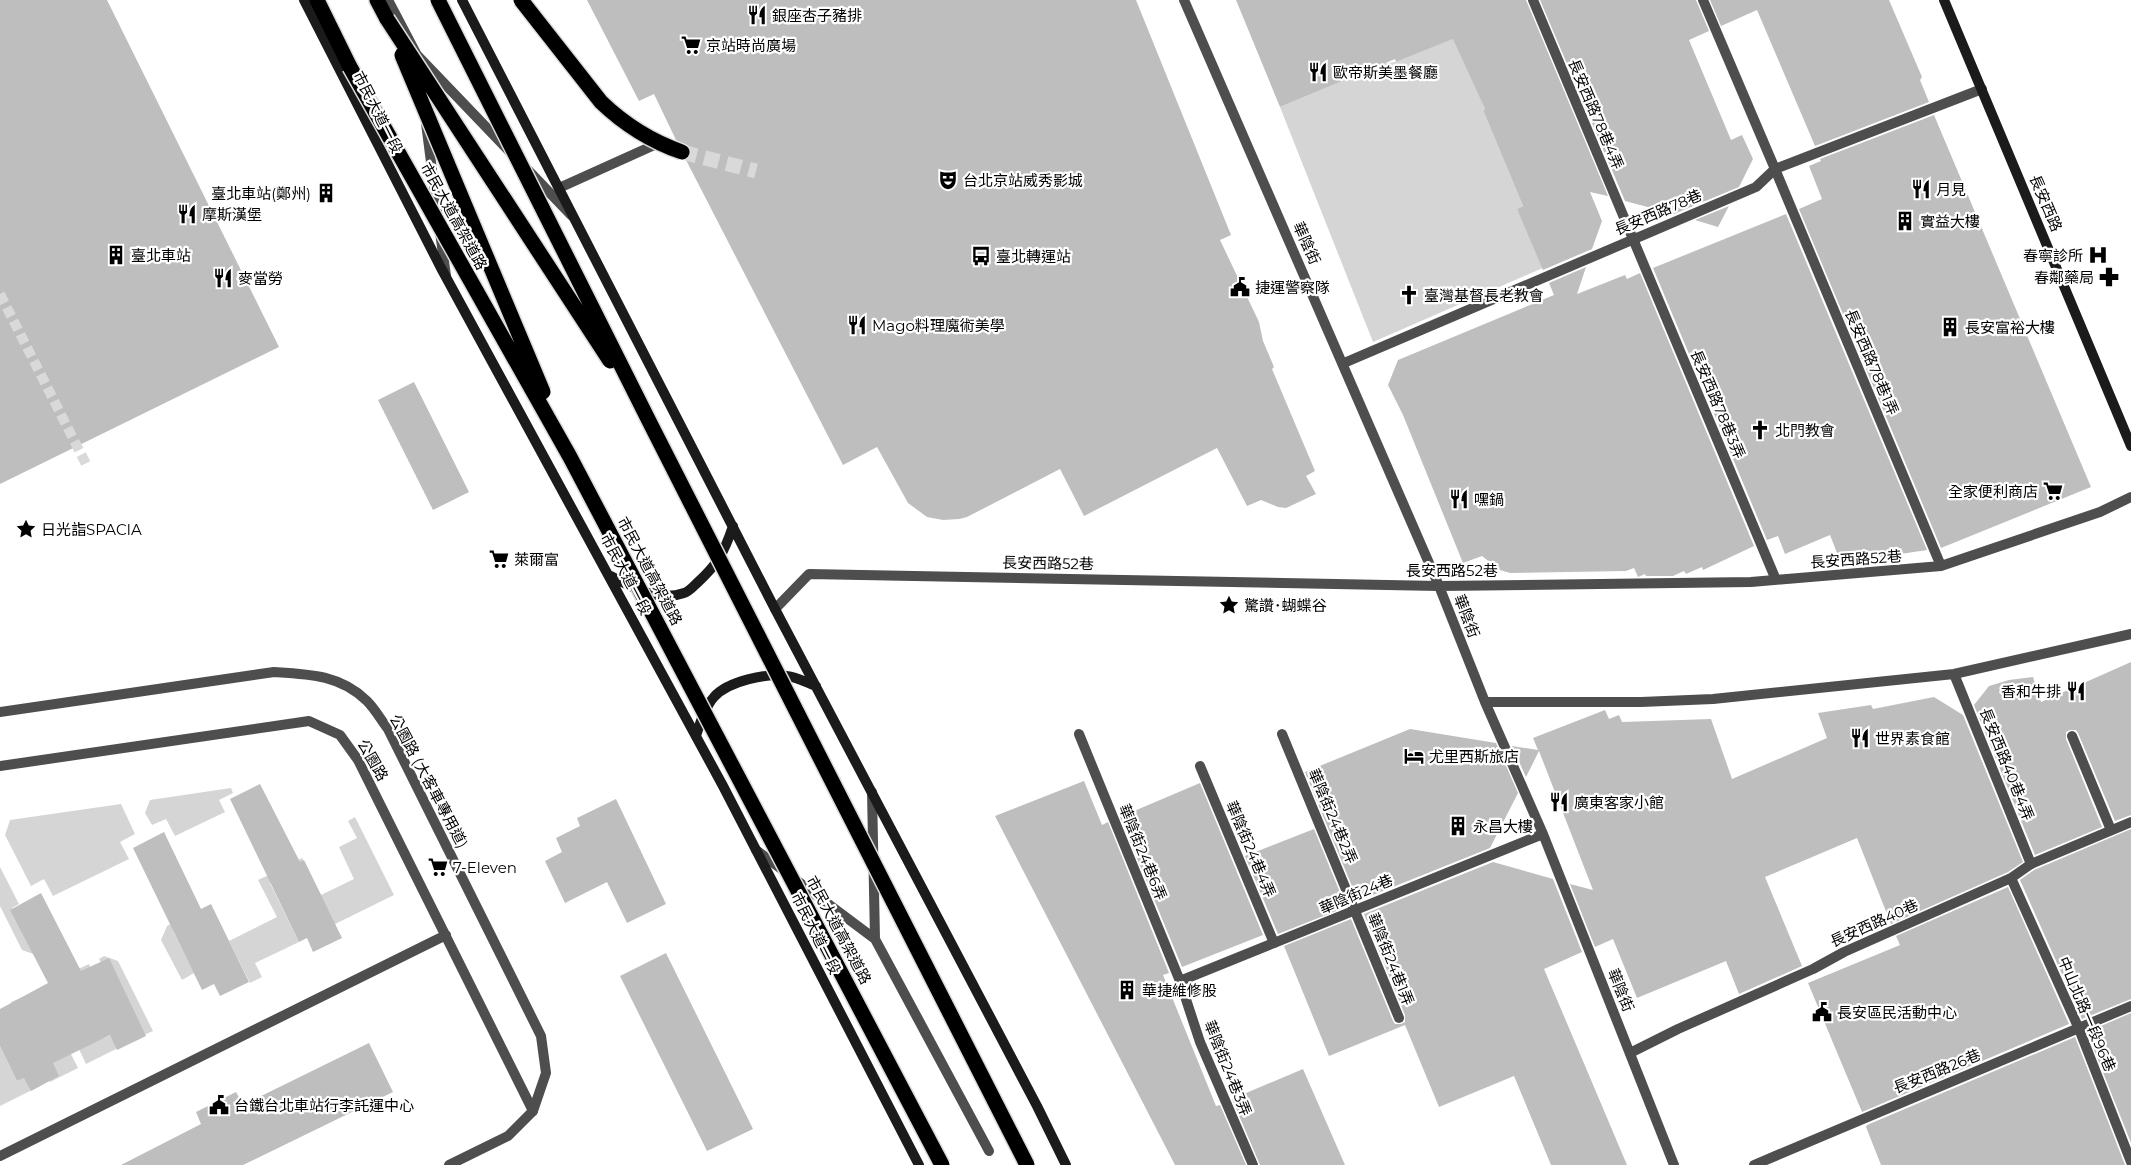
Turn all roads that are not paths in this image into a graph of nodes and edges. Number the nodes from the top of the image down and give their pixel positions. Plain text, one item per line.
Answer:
1 (304, 0) edge
2 (317, 0) edge
3 (377, 0) edge
4 (388, 0) edge
5 (438, 0) edge
6 (462, 0) edge
7 (521, 0) edge
8 (1184, 0) edge
9 (1533, 0) edge
10 (1702, 0) edge
11 (1944, 0) edge
12 (387, 20) junction
13 (417, 55) junction
14 (1982, 89) junction
15 (664, 140) dead end
16 (682, 152) tunnel mouth
17 (1775, 169) junction
18 (559, 188) junction
19 (575, 219) junction
20 (1632, 239) junction
21 (446, 276) junction
22 (1344, 363) junction
23 (649, 421) junction
24 (2131, 446) edge
25 (570, 457) junction
26 (2131, 497) edge
27 (733, 526) junction
28 (1941, 566) junction
29 (610, 575) junction
30 (1776, 580) junction
31 (1440, 586) junction
32 (775, 609) junction
33 (2131, 634) edge
34 (1954, 674) junction
35 (816, 686) junction
36 (1485, 702) junction
37 (0, 712) edge
38 (1079, 734) dead end
39 (1282, 734) dead end
40 (696, 736) junction
41 (2072, 736) dead end
42 (0, 766) edge
43 (1200, 766) dead end
44 (872, 790) junction
45 (2131, 822) edge
46 (2111, 830) junction
47 (1542, 834) junction
48 (756, 850) junction
49 (2032, 864) junction
50 (2012, 878) junction
51 (1356, 910) junction
52 (446, 935) junction
53 (875, 938) junction
54 (1274, 943) junction
55 (1180, 981) junction
56 (2131, 1006) edge
57 (1399, 1018) dead end
58 (2079, 1029) junction
59 (1630, 1053) junction
60 (533, 1111) junction
61 (989, 1152) dead end
62 (0, 1156) edge
63 (2131, 1162) edge
64 (448, 1165) edge
65 (919, 1165) edge
66 (942, 1165) edge
67 (1027, 1165) edge
68 (1066, 1165) edge
69 (1253, 1165) edge
70 (1674, 1165) edge
71 (1754, 1165) edge

1 - 21 street, 市民大道一段
2 - 25 highway, 市民大道高架道路, bridge
3 - 12 highway
4 - 13 street
5 - 23 highway, bridge
6 - 18 street
7 - 16 highway, bridge
8 - 22 street, 華陰街
9 - 20 street, 長安西路78巷4弄
10 - 17 street, 長安西路78巷1弄
11 - 14 street, 長安西路
12 - 23 highway, bridge
12 - 25 highway, bridge
13 - 19 street
13 - 21 street
14 - 17 street, 長安西路78巷
14 - 24 street, 長安西路
15 - 18 street
17 - 20 street, 長安西路78巷
17 - 28 street, 長安西路78巷1弄
18 - 19 street
19 - 27 street
20 - 22 street, 長安西路78巷
20 - 30 street, 長安西路78巷3弄
21 - 29 street, 市民大道一段
22 - 31 street, 華陰街
23 - 67 highway, bridge
25 - 66 highway, 市民大道高架道路, bridge
26 - 28 street, 長安西路52巷
27 - 29 street
27 - 32 street
28 - 30 street, 長安西路52巷
29 - 40 street, 市民大道一段
30 - 31 street, 長安西路52巷
31 - 32 street, 長安西路52巷
31 - 36 street, 華陰街
32 - 35 street
33 - 34 street
34 - 36 street
34 - 49 street, 長安西路40巷4弄
35 - 40 street
35 - 44 street
36 - 47 street, 華陰街
37 - 60 street, 公園路 (大客車專用道)
38 - 55 street, 華陰街24巷6弄
39 - 51 street, 華陰街24巷2弄
40 - 48 street, 市民大道一段
41 - 46 street
42 - 52 street, 公園路
43 - 54 street, 華陰街24巷4弄
44 - 53 street
44 - 68 street
45 - 46 street, 長安西路40巷
46 - 49 street, 長安西路40巷
47 - 51 street, 華陰街24巷
47 - 59 street, 華陰街
48 - 53 street
48 - 65 street, 市民大道一段
49 - 50 street, 長安西路40巷
50 - 58 street, 中山北路一段96巷
50 - 59 street, 長安西路40巷
51 - 54 street, 華陰街24巷
51 - 57 street, 華陰街24巷1弄
52 - 60 street, 公園路
52 - 62 street
53 - 61 street
54 - 55 street, 華陰街24巷
55 - 69 street, 華陰街24巷3弄
56 - 58 street, 長安西路26巷
58 - 63 street, 中山北路一段96巷
58 - 71 street, 長安西路26巷
59 - 70 street, 華陰街
60 - 64 street

